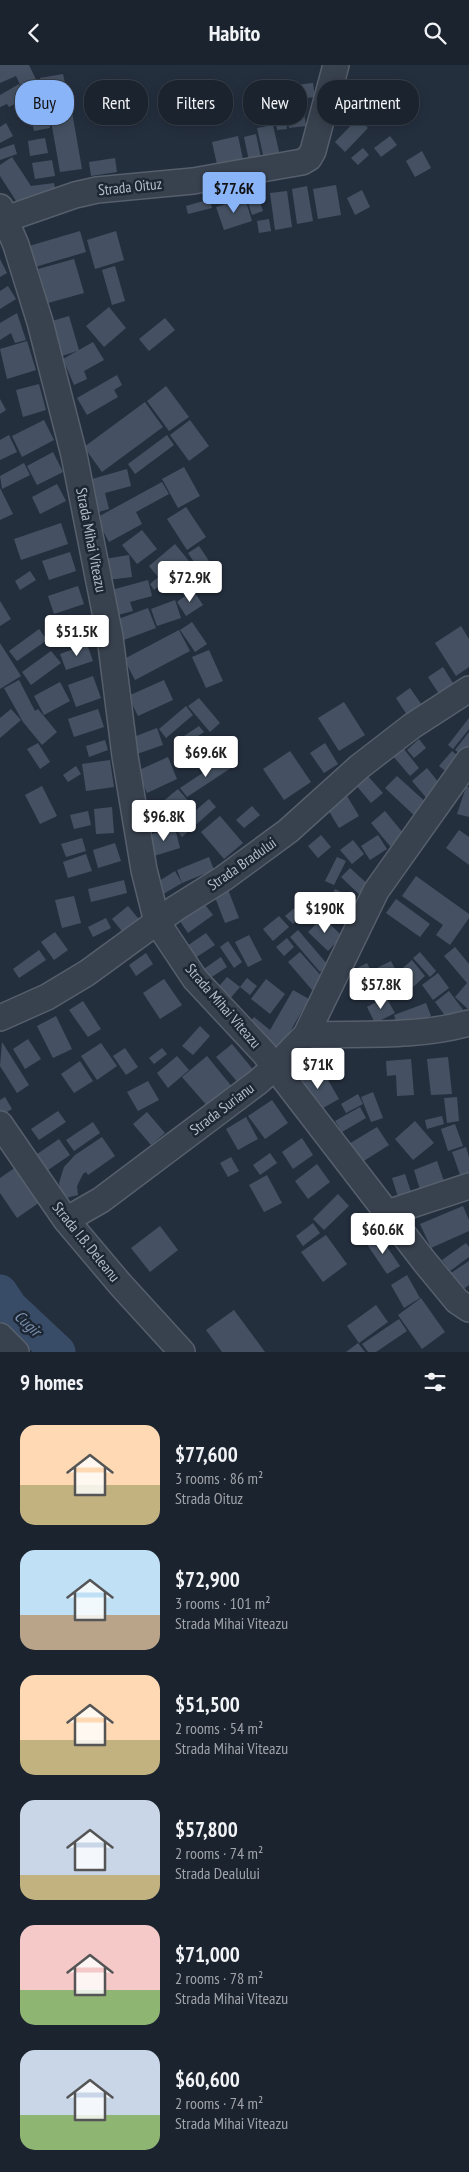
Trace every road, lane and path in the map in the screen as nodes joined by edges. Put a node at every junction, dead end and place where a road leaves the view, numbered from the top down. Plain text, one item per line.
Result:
1 (336, 65) edge
2 (3, 213) edge
3 (469, 689) edge
4 (469, 760) edge
5 (157, 922) junction
6 (0, 1018) edge
7 (469, 1023) edge
8 (306, 1035) junction
9 (275, 1067) junction
10 (0, 1124) edge
11 (469, 1186) edge
12 (388, 1213) junction
13 (66, 1220) junction
14 (469, 1309) edge
15 (0, 1336) edge
16 (16, 1352) edge
17 (182, 1352) edge

1 - 2 street, Strada Oituz
2 - 5 street, Strada Mihai Viteazu
3 - 5 street, Strada Bradului
4 - 8 street, Strada Surianu
5 - 6 street, Strada Bradului
5 - 9 street, Strada Mihai Viteazu
7 - 8 street
8 - 9 street, Strada Surianu
9 - 12 street, Strada Mihai Viteazu
9 - 13 street, Strada Surianu
10 - 13 street, Strada I.B. Deleanu
11 - 12 street
12 - 14 street, Strada Mihai Viteazu
13 - 17 street, Strada I.B. Deleanu
15 - 16 street

